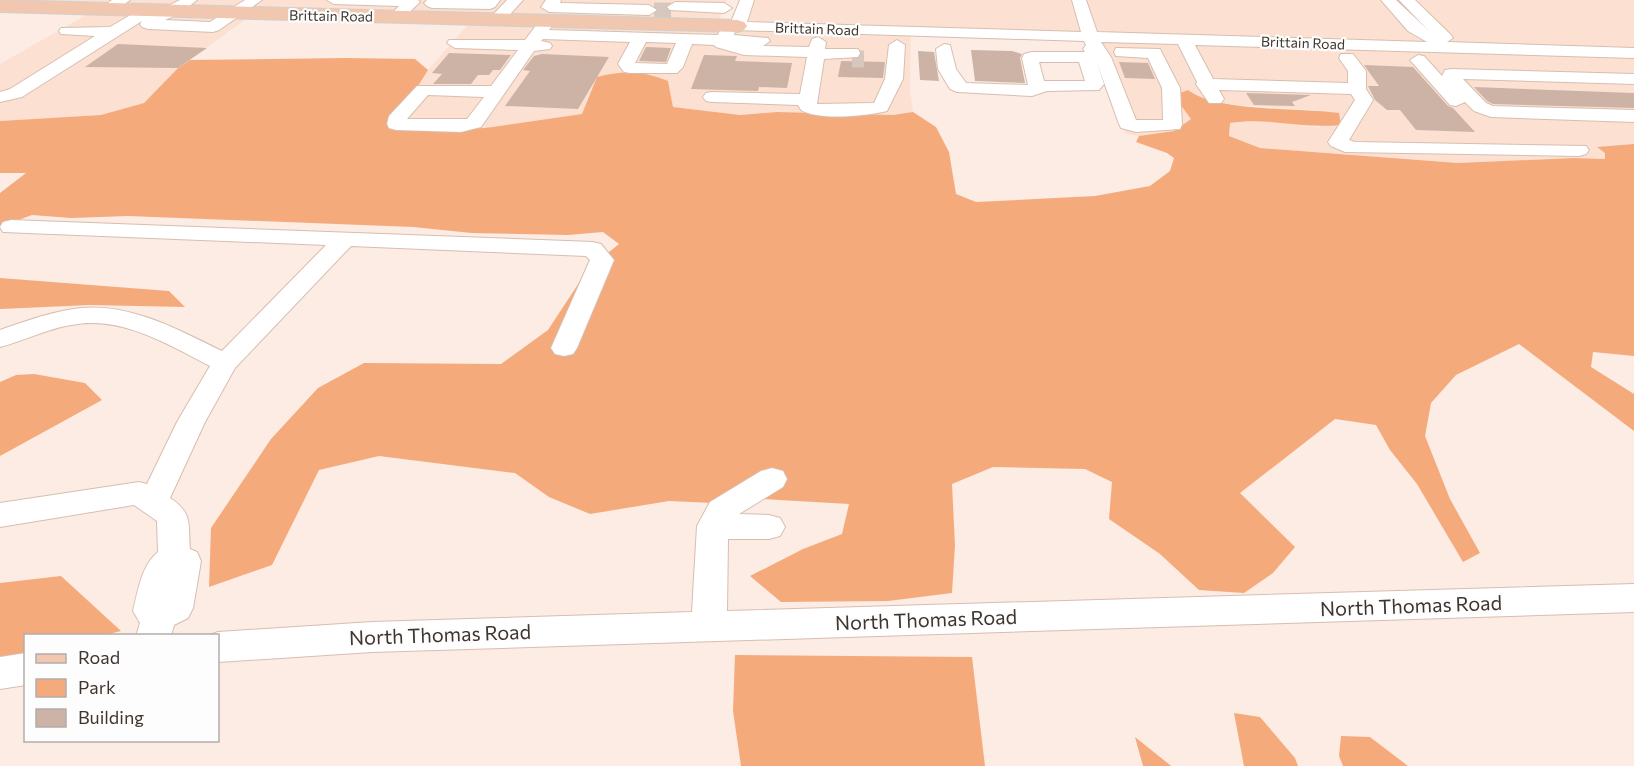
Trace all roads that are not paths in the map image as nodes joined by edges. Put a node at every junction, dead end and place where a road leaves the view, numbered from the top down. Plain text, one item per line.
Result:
1 (190, 0) edge
2 (255, 0) edge
3 (323, 0) edge
4 (334, 0) edge
5 (493, 0) edge
6 (516, 0) edge
7 (531, 0) edge
8 (554, 0) edge
9 (747, 0) edge
10 (1079, 0) edge
11 (1388, 0) edge
12 (1406, 0) edge
13 (412, 1) edge
14 (433, 1) edge
15 (116, 5) edge
16 (0, 6) edge
17 (232, 9) edge
18 (171, 11) junction
19 (685, 11) edge
20 (650, 14) junction
21 (305, 15) junction
22 (150, 16) junction
23 (396, 17) junction
24 (506, 21) junction
25 (726, 21) edge
26 (67, 31) dead end
27 (114, 32) junction
28 (538, 34) junction
29 (459, 38) dead end
30 (1441, 44) junction
31 (1187, 47) junction
32 (610, 48) dead end
33 (816, 49) junction
34 (944, 49) dead end
35 (1092, 49) junction
36 (896, 50) junction
37 (1155, 53) junction
38 (1632, 57) edge
39 (1347, 58) junction
40 (1418, 60) junction
41 (1465, 68) junction
42 (1634, 79) edge
43 (1044, 86) junction
44 (1357, 88) junction
45 (497, 92) junction
46 (0, 97) edge
47 (712, 97) dead end
48 (807, 100) junction
49 (1469, 115) dead end
50 (1634, 116) edge
51 (1579, 150) dead end
52 (11, 227) dead end
53 (345, 239) junction
54 (0, 339) edge
55 (564, 348) dead end
56 (225, 363) junction
57 (772, 479) dead end
58 (153, 502) junction
59 (0, 515) edge
60 (713, 526) junction
61 (769, 526) dead end
62 (1634, 598) edge
63 (157, 626) edge
64 (709, 626) junction
65 (219, 647) edge
66 (24, 669) edge
67 (0, 673) edge

1 - 18 street
2 - 17 street
3 - 21 street
4 - 13 street
5 - 14 street
6 - 24 street
7 - 24 street
8 - 20 street
9 - 25 street
10 - 35 street
11 - 30 street
12 - 30 street
13 - 14 street
13 - 23 street
15 - 16 main road, Brittain Road
15 - 22 main road, Brittain Road
17 - 18 main road, Brittain Road
17 - 21 main road, Brittain Road
17 - 22 street
18 - 22 main road, Brittain Road
19 - 20 main road, Brittain Road
19 - 20 street
19 - 25 main road, Brittain Road
20 - 28 main road, Brittain Road
21 - 23 main road, Brittain Road
22 - 27 street
23 - 24 main road, Brittain Road
24 - 28 main road, Brittain Road
25 - 33 street
25 - 35 street, Brittain Road
26 - 27 street
27 - 46 street
28 - 29 street
28 - 32 street
28 - 45 street
30 - 31 street, Brittain Road
30 - 38 street, Brittain Road
30 - 41 street
31 - 35 street, Brittain Road
31 - 37 street
31 - 39 street
31 - 44 street
33 - 36 street
33 - 36 street
33 - 48 street
34 - 43 street
35 - 36 street
35 - 37 street
35 - 37 street
35 - 43 street
35 - 43 street
36 - 48 street
38 - 41 street
39 - 40 street
39 - 44 street
40 - 41 street
40 - 49 street
41 - 42 street
41 - 50 street
44 - 51 street
45 - 45 street
47 - 48 street
52 - 53 street
53 - 55 street
53 - 56 street
54 - 56 street
56 - 58 street
57 - 60 street
58 - 59 street
58 - 63 street
60 - 61 street
60 - 64 street
62 - 64 street, North Thomas Road
64 - 65 street, North Thomas Road
66 - 67 street

